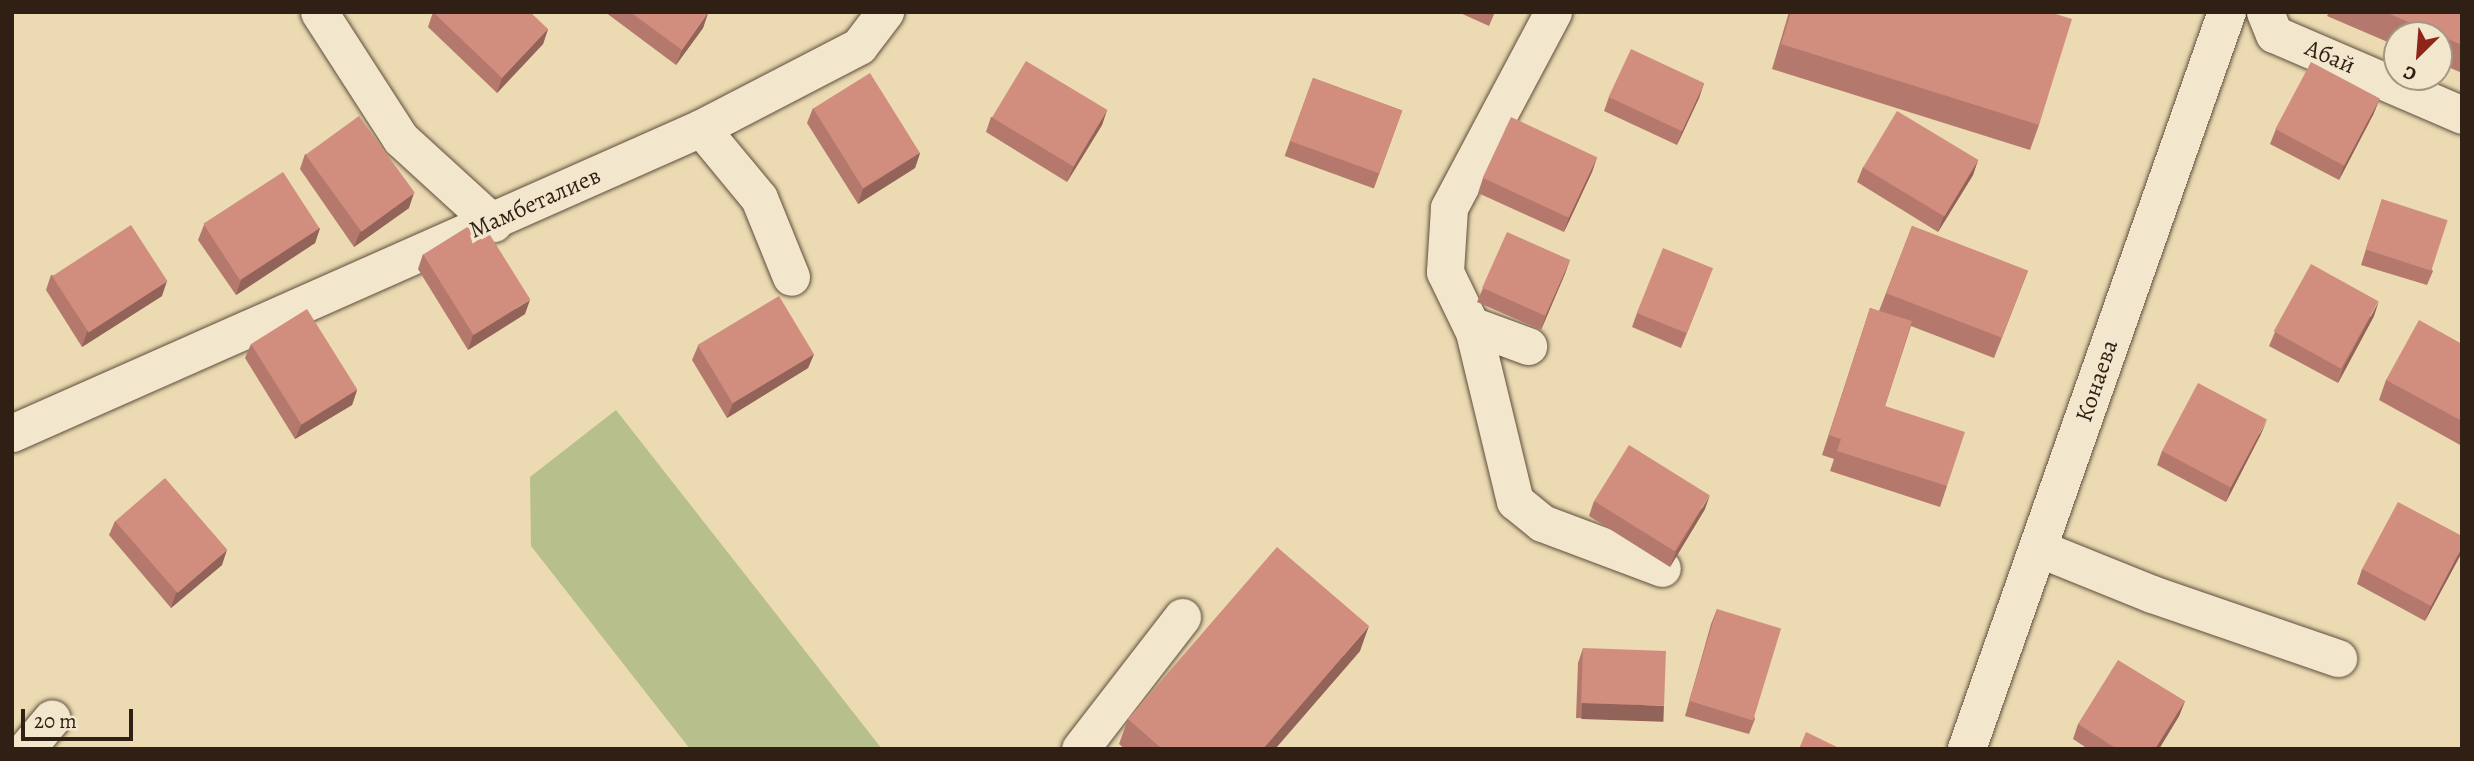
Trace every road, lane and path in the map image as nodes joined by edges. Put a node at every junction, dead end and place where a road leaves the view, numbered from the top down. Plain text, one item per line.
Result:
1 (319, 12) edge
2 (885, 12) edge
3 (1553, 12) edge
4 (2227, 12) edge
5 (2270, 23) edge
6 (2462, 115) edge
7 (701, 128) junction
8 (493, 223) junction
9 (791, 277) dead end
10 (1471, 324) junction
11 (1528, 346) dead end
12 (12, 433) edge
13 (2038, 548) junction
14 (1662, 568) dead end
15 (1181, 617) dead end
16 (2338, 658) dead end
17 (52, 718) dead end
18 (26, 749) edge
19 (1080, 749) edge
20 (1967, 749) edge

1 - 8 street
2 - 7 street, Мамбеталиев
3 - 10 street
4 - 13 main road, Конаева
5 - 6 street, Абай
7 - 8 street, Мамбеталиев
7 - 9 street
8 - 12 street, Мамбеталиев
10 - 11 street
10 - 14 street
13 - 16 street
13 - 20 main road, Конаева
15 - 19 street
17 - 18 street

